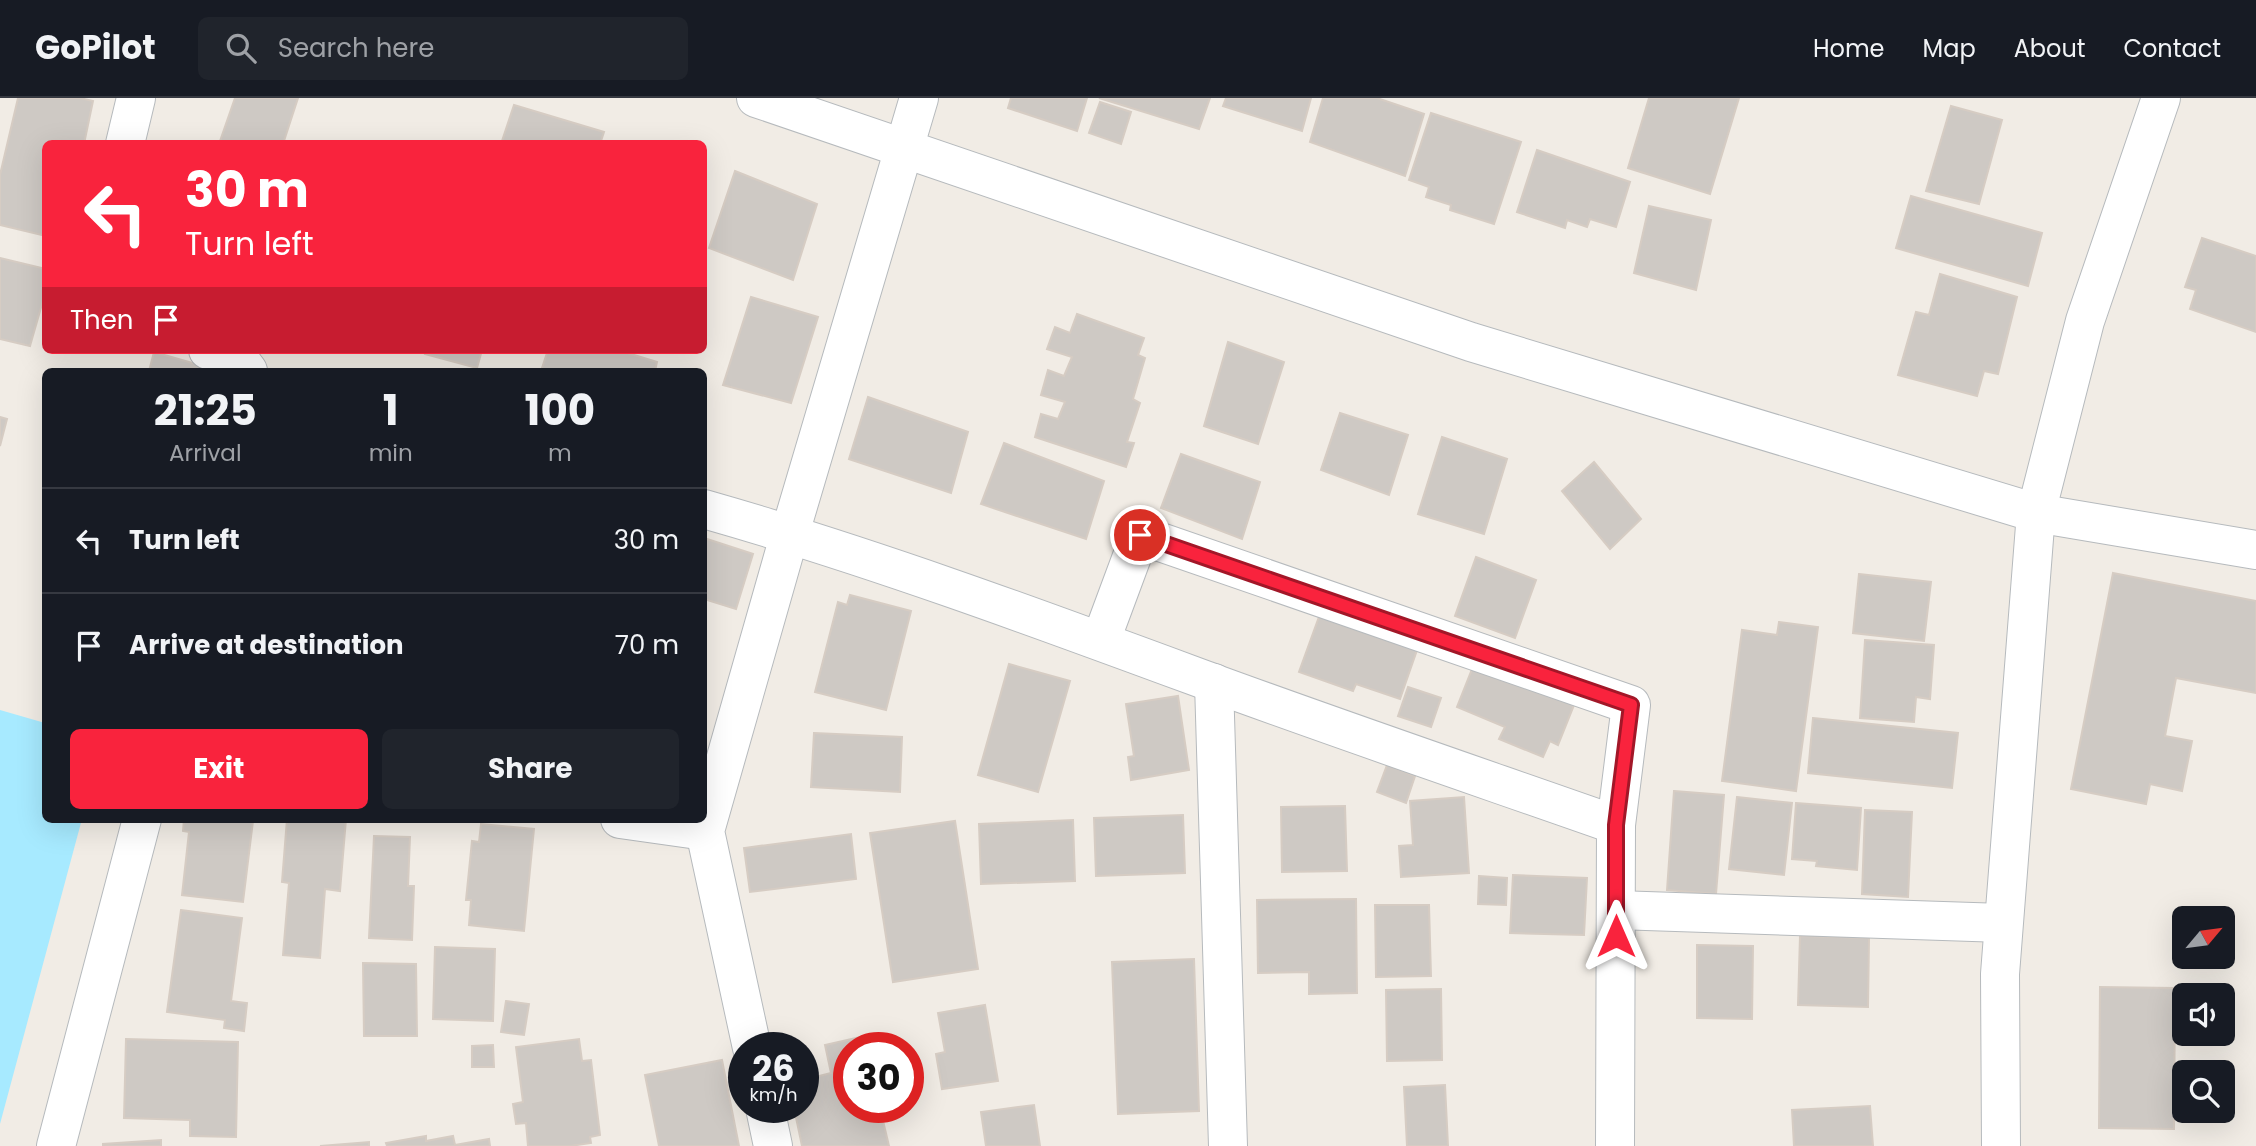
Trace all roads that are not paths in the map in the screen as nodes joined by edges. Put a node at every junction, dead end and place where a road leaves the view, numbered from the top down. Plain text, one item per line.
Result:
1 (136, 98) edge
2 (756, 98) edge
3 (919, 98) edge
4 (2161, 98) edge
5 (126, 140) edge
6 (906, 148) junction
7 (222, 354) edge
8 (246, 368) edge
9 (707, 510) edge
10 (2036, 513) junction
11 (790, 533) junction
12 (2256, 550) edge
13 (1101, 640) junction
14 (1214, 683) junction
15 (141, 823) edge
16 (648, 823) edge
17 (1616, 825) junction
18 (705, 831) junction
19 (1616, 910) junction
20 (2003, 923) junction
21 (749, 1032) edge
22 (768, 1123) edge
23 (56, 1146) edge
24 (773, 1146) edge
25 (1228, 1146) edge
26 (1615, 1146) edge
27 (2001, 1146) edge

1 - 5 street
2 - 6 street
3 - 6 street
4 - 10 street
6 - 10 street
6 - 11 street
7 - 8 street
9 - 11 street
10 - 12 street
10 - 20 street
11 - 13 street
11 - 18 street
13 - 14 street
13 - 17 street
14 - 17 street
14 - 25 street
15 - 23 street
16 - 18 street
17 - 19 street
18 - 21 street
19 - 20 street
19 - 26 street
20 - 27 street
22 - 24 street

